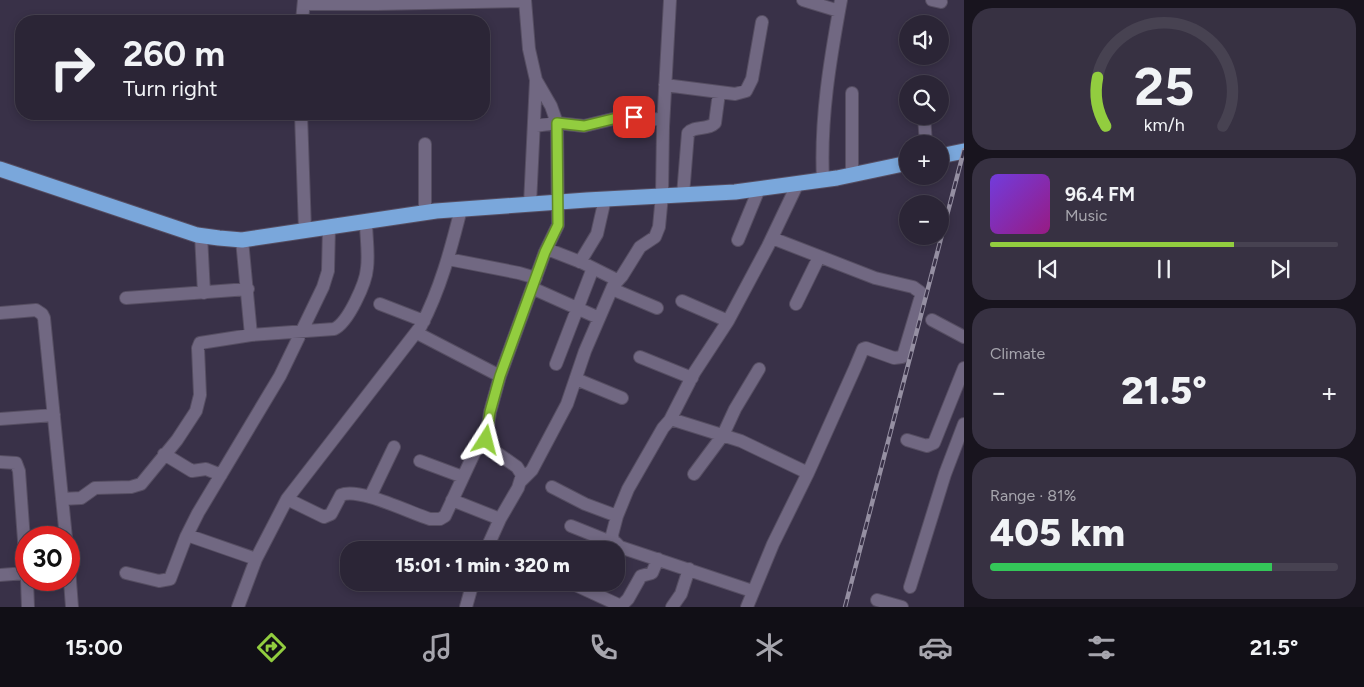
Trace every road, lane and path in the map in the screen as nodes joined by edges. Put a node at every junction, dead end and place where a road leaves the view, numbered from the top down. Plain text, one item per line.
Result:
1 (525, 0) edge
2 (670, 0) edge
3 (803, 0) edge
4 (304, 2) edge
5 (840, 6) edge
6 (303, 15) edge
7 (762, 22) dead end
8 (536, 80) junction
9 (665, 85) junction
10 (719, 93) junction
11 (852, 94) dead end
12 (301, 120) edge
13 (663, 120) junction
14 (557, 123) junction
15 (534, 126) junction
16 (425, 144) dead end
17 (964, 152) edge
18 (949, 154) edge
19 (899, 165) edge
20 (0, 169) edge
21 (852, 174) junction
22 (823, 180) junction
23 (798, 183) junction
24 (759, 189) junction
25 (662, 195) junction
26 (683, 195) junction
27 (605, 199) junction
28 (558, 202) junction
29 (530, 204) junction
30 (461, 209) junction
31 (425, 212) junction
32 (366, 221) junction
33 (329, 227) junction
34 (306, 230) junction
35 (201, 235) junction
36 (772, 238) junction
37 (242, 240) junction
38 (738, 240) dead end
39 (547, 249) junction
40 (819, 257) junction
41 (448, 259) junction
42 (580, 262) junction
43 (593, 268) junction
44 (534, 283) junction
45 (615, 285) junction
46 (248, 289) junction
47 (204, 293) junction
48 (126, 298) dead end
49 (682, 301) dead end
50 (380, 304) dead end
51 (796, 304) dead end
52 (577, 308) junction
53 (657, 308) dead end
54 (0, 313) edge
55 (599, 318) junction
56 (932, 320) dead end
57 (424, 321) junction
58 (728, 321) junction
59 (301, 332) junction
60 (417, 333) junction
61 (251, 335) junction
62 (964, 337) edge
63 (640, 357) dead end
64 (556, 364) dead end
65 (964, 368) edge
66 (759, 369) dead end
67 (500, 376) junction
68 (692, 378) junction
69 (576, 379) junction
70 (622, 398) dead end
71 (54, 414) junction
72 (0, 419) edge
73 (670, 420) junction
74 (964, 424) edge
75 (723, 435) junction
76 (486, 440) junction
77 (906, 440) dead end
78 (394, 447) dead end
79 (959, 452) edge
80 (164, 454) junction
81 (420, 461) dead end
82 (0, 462) edge
83 (808, 473) junction
84 (694, 474) dead end
85 (221, 475) junction
86 (463, 477) junction
87 (521, 481) junction
88 (552, 487) dead end
89 (370, 497) junction
90 (62, 499) junction
91 (287, 499) junction
92 (452, 500) junction
93 (617, 516) junction
94 (500, 519) junction
95 (23, 526) edge
96 (65, 526) edge
97 (571, 526) dead end
98 (187, 535) junction
99 (490, 541) edge
100 (608, 541) edge
101 (615, 541) edge
102 (625, 549) edge
103 (256, 559) junction
104 (658, 559) junction
105 (689, 569) junction
106 (126, 573) dead end
107 (15, 574) edge
108 (0, 575) edge
109 (910, 587) dead end
110 (27, 591) edge
111 (71, 591) edge
112 (470, 591) edge
113 (589, 591) edge
114 (752, 591) junction
115 (876, 600) dead end
116 (28, 607) edge
117 (72, 607) edge
118 (238, 607) edge
119 (466, 607) edge
120 (672, 607) edge
121 (747, 607) edge
122 (902, 607) edge

1 - 4 street
1 - 8 street
2 - 9 street
3 - 5 street
4 - 6 street
5 - 22 street
7 - 10 street
8 - 14 street
8 - 15 street
9 - 10 street
9 - 13 street
10 - 26 street
11 - 21 street
12 - 34 street
13 - 14 street
13 - 25 street
14 - 15 street
14 - 28 street
15 - 29 street
16 - 31 street
17 - 18 highway
19 - 21 highway
20 - 35 highway
21 - 22 highway
22 - 23 highway
23 - 24 highway
23 - 36 street
24 - 26 highway
24 - 38 street
25 - 26 highway
25 - 27 highway
25 - 45 street
27 - 28 highway
27 - 42 street
28 - 29 highway
28 - 39 street
29 - 30 highway
30 - 31 highway
30 - 41 street
31 - 32 highway
32 - 33 highway
32 - 59 street
33 - 34 highway
33 - 59 street
34 - 37 highway
35 - 37 highway
35 - 47 street
36 - 40 street
36 - 58 street
37 - 46 street
39 - 42 street
39 - 44 street
40 - 51 street
40 - 83 street
41 - 44 street
41 - 57 street
42 - 43 street
43 - 45 street
43 - 52 street
44 - 52 street
44 - 67 street
45 - 53 street
45 - 55 street
46 - 47 street
46 - 61 street
47 - 48 street
49 - 58 street
50 - 57 street
52 - 55 street
52 - 64 street
54 - 71 street
55 - 69 street
56 - 62 street
57 - 60 street
58 - 68 street
59 - 61 street
59 - 85 street
60 - 67 street
60 - 91 street
61 - 80 street
63 - 68 street
65 - 77 street
66 - 75 street
67 - 76 street
68 - 73 street
69 - 70 street
69 - 87 street
71 - 72 street
71 - 90 street
73 - 75 street
73 - 93 street
74 - 79 street
75 - 83 street
75 - 84 street
76 - 86 street
76 - 87 street
78 - 89 street
79 - 109 street
80 - 85 street
80 - 90 street
81 - 86 street
82 - 95 street
83 - 114 street
85 - 98 street
86 - 92 street
87 - 94 street
88 - 93 street
89 - 91 street
89 - 92 street
90 - 96 street
91 - 103 street
92 - 94 street
93 - 101 street
94 - 99 street
97 - 100 street
98 - 103 street
98 - 106 street
102 - 104 street
103 - 118 street
104 - 105 street
104 - 113 street
105 - 114 street
105 - 120 street
107 - 108 street
110 - 116 street
111 - 117 street
112 - 119 street
114 - 121 street
115 - 122 street

